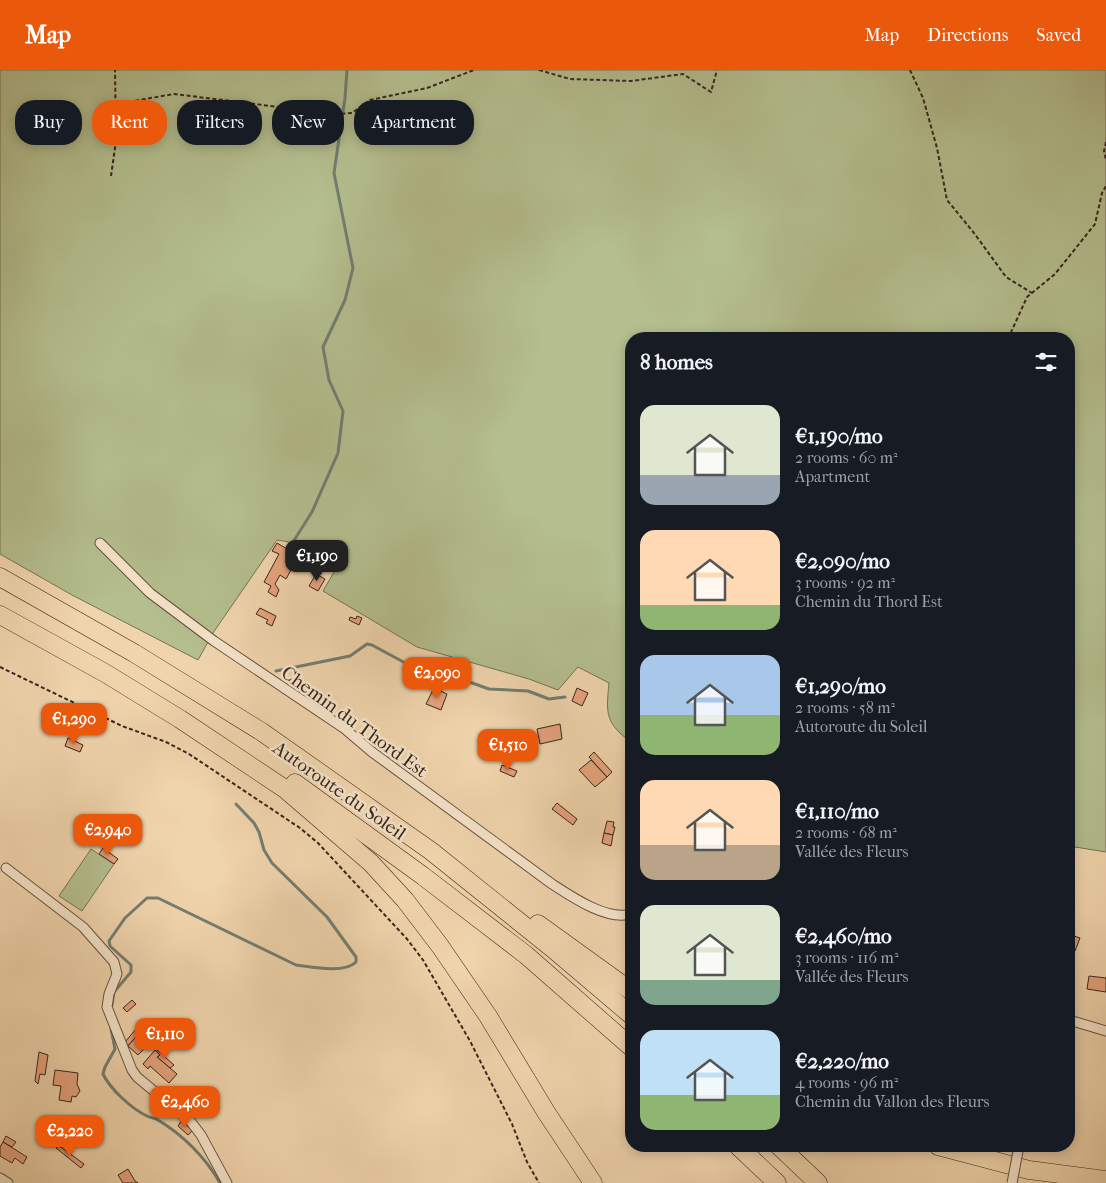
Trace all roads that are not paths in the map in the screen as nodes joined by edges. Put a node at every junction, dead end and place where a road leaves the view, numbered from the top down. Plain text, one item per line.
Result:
1 (100, 543) dead end
2 (0, 577) edge
3 (0, 604) edge
4 (0, 615) edge
5 (431, 851) junction
6 (6, 868) dead end
7 (625, 915) edge
8 (625, 987) edge
9 (625, 1010) edge
10 (1075, 1022) edge
11 (1106, 1030) edge
12 (625, 1042) edge
13 (744, 1152) edge
14 (785, 1152) edge
15 (961, 1152) edge
16 (1018, 1152) edge
17 (0, 1178) edge
18 (1106, 1180) edge
19 (8, 1183) edge
20 (228, 1183) edge
21 (593, 1183) edge
22 (777, 1183) edge
23 (818, 1183) edge
24 (1012, 1183) edge

1 - 7 street, Chemin du Thord Est
2 - 5 highway, Autoroute du Soleil
3 - 12 highway, Autoroute du Soleil
4 - 21 highway
5 - 8 highway
5 - 9 highway, Autoroute du Soleil
6 - 20 street
10 - 11 street
13 - 22 highway
14 - 23 highway
15 - 18 highway
16 - 24 street, bridge
17 - 19 street

